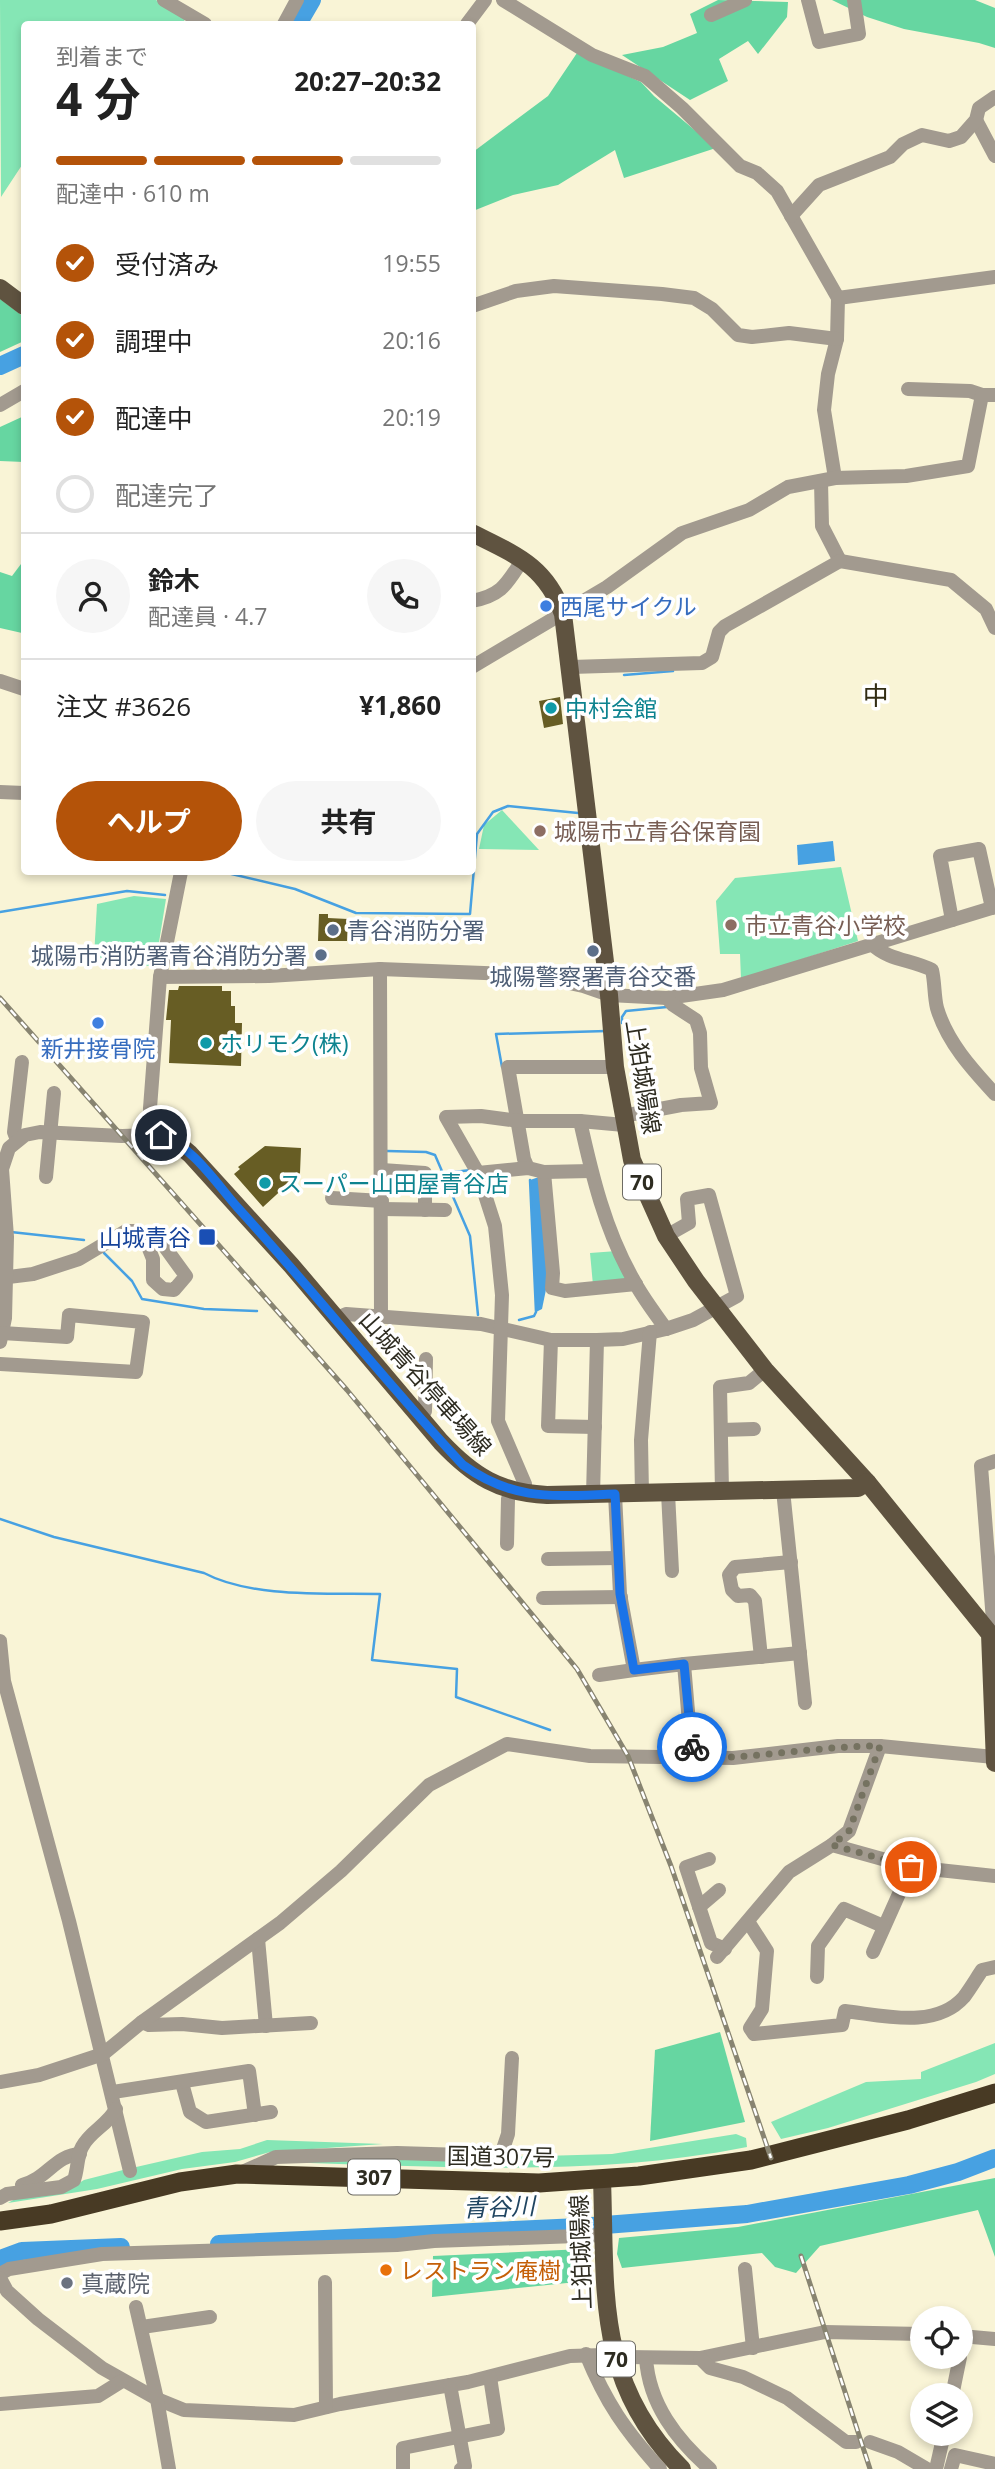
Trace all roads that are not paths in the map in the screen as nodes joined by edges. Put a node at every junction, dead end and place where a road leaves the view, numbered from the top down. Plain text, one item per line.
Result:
1 (164, 0) edge
2 (298, 0) edge
3 (485, 0) edge
4 (503, 0) edge
5 (745, 0) edge
6 (808, 0) edge
7 (854, 0) edge
8 (711, 15) dead end
9 (200, 21) edge
10 (286, 21) edge
11 (469, 21) edge
12 (995, 97) edge
13 (976, 120) junction
14 (995, 156) edge
15 (791, 216) junction
16 (995, 277) edge
17 (0, 288) edge
18 (838, 298) junction
19 (21, 304) edge
20 (476, 305) edge
21 (837, 339) junction
22 (908, 389) dead end
23 (21, 393) edge
24 (988, 395) edge
25 (0, 405) edge
26 (828, 479) junction
27 (476, 535) edge
28 (523, 559) junction
29 (840, 561) junction
30 (476, 600) edge
31 (563, 614) junction
32 (995, 628) edge
33 (476, 665) edge
34 (571, 667) junction
35 (0, 681) edge
36 (21, 687) edge
37 (0, 792) edge
38 (21, 793) edge
39 (180, 875) edge
40 (994, 908) edge
41 (952, 920) junction
42 (873, 945) junction
43 (605, 967) junction
44 (380, 969) junction
45 (160, 977) junction
46 (551, 977) junction
47 (609, 995) junction
48 (667, 998) junction
49 (22, 1062) dead end
50 (615, 1067) junction
51 (54, 1093) dead end
52 (995, 1094) edge
53 (624, 1120) junction
54 (519, 1121) junction
55 (580, 1121) junction
56 (50, 1132) junction
57 (152, 1135) junction
58 (17, 1139) junction
59 (2, 1156) edge
60 (528, 1168) junction
61 (382, 1170) junction
62 (591, 1171) junction
63 (544, 1172) junction
64 (478, 1173) junction
65 (46, 1177) dead end
66 (332, 1198) dead end
67 (382, 1205) junction
68 (425, 1210) junction
69 (445, 1210) dead end
70 (666, 1236) junction
71 (145, 1239) dead end
72 (3, 1278) edge
73 (636, 1284) junction
74 (717, 1307) junction
75 (381, 1317) junction
76 (335, 1319) junction
77 (502, 1329) junction
78 (666, 1329) junction
79 (650, 1332) junction
80 (1, 1338) edge
81 (551, 1340) junction
82 (597, 1340) junction
83 (426, 1359) dead end
84 (0, 1364) edge
85 (765, 1370) junction
86 (421, 1418) junction
87 (595, 1427) junction
88 (754, 1429) dead end
89 (721, 1430) junction
90 (995, 1461) edge
91 (867, 1482) junction
92 (783, 1490) junction
93 (722, 1492) junction
94 (518, 1493) junction
95 (668, 1493) junction
96 (615, 1494) junction
97 (642, 1494) junction
98 (593, 1495) junction
99 (507, 1544) dead end
100 (618, 1558) junction
101 (548, 1559) dead end
102 (791, 1562) junction
103 (672, 1572) dead end
104 (621, 1597) junction
105 (543, 1598) dead end
106 (993, 1635) edge
107 (0, 1642) edge
108 (800, 1653) junction
109 (761, 1657) junction
110 (684, 1664) junction
111 (634, 1670) junction
112 (599, 1675) dead end
113 (805, 1703) dead end
114 (5, 1704) edge
115 (880, 1746) junction
116 (692, 1758) junction
117 (994, 1760) edge
118 (832, 1845) junction
119 (709, 1859) dead end
120 (911, 1867) junction
121 (995, 1876) edge
122 (719, 1889) dead end
123 (699, 1907) junction
124 (749, 1923) junction
125 (883, 1926) junction
126 (258, 1939) junction
127 (873, 1952) dead end
128 (995, 1967) edge
129 (817, 1977) dead end
130 (142, 2022) junction
131 (311, 2023) dead end
132 (266, 2026) junction
133 (103, 2054) junction
134 (512, 2058) dead end
135 (0, 2082) edge
136 (182, 2082) junction
137 (113, 2092) junction
138 (995, 2093) edge
139 (116, 2109) junction
140 (271, 2112) dead end
141 (255, 2115) junction
142 (80, 2154) junction
143 (130, 2171) dead end
144 (237, 2174) junction
145 (602, 2179) junction
146 (0, 2188) edge
147 (0, 2198) edge
148 (0, 2221) edge
149 (604, 2233) junction
150 (745, 2269) dead end
151 (0, 2276) edge
152 (326, 2282) dead end
153 (136, 2308) dead end
154 (210, 2317) dead end
155 (142, 2327) junction
156 (910, 2334) edge
157 (973, 2337) edge
158 (995, 2339) edge
159 (753, 2348) junction
160 (586, 2354) junction
161 (603, 2355) dead end
162 (626, 2357) dead end
163 (700, 2357) junction
164 (646, 2358) junction
165 (490, 2377) junction
166 (122, 2381) junction
167 (450, 2385) junction
168 (157, 2399) junction
169 (0, 2404) edge
170 (326, 2407) junction
171 (460, 2438) junction
172 (941, 2446) edge
173 (995, 2464) edge
174 (169, 2469) edge
175 (403, 2469) edge
176 (461, 2469) edge
177 (660, 2469) edge
178 (682, 2469) edge
179 (710, 2469) edge
180 (927, 2469) edge
181 (936, 2469) edge
182 (951, 2469) edge

1 - 9 street
2 - 10 street
3 - 11 street
4 - 15 street
5 - 8 street
6 - 7 street
12 - 13 street
13 - 14 street
13 - 15 street
15 - 18 street
16 - 18 street
17 - 19 main road
18 - 21 street
20 - 21 street
21 - 26 street
22 - 24 street
23 - 25 street
24 - 26 street
26 - 29 street
26 - 31 street
27 - 28 main road, 上狛城陽線 / 70
28 - 30 street
28 - 31 main road, 上狛城陽線 / 70
29 - 32 street
29 - 34 street
31 - 33 street
31 - 34 main road, 上狛城陽線 / 70
34 - 43 main road, 上狛城陽線 / 70
35 - 36 street
37 - 38 street
39 - 45 street
40 - 41 street
40 - 41 street
41 - 42 street
42 - 48 street
42 - 52 street
43 - 46 street
43 - 47 main road, 上狛城陽線 / 70
44 - 45 street
44 - 46 street
44 - 61 street
45 - 57 street
46 - 47 street
47 - 48 street
47 - 50 main road, 上狛城陽線 / 70
48 - 53 street
49 - 58 street
50 - 53 main road, 上狛城陽線 / 70
50 - 54 street
51 - 56 street
53 - 55 street
53 - 70 main road, 上狛城陽線 / 70
54 - 55 street
54 - 60 street
54 - 64 street
55 - 62 street
56 - 57 street
56 - 58 street
56 - 65 street
57 - 76 main road, 山城青谷停車場線
58 - 59 street
59 - 72 street
60 - 63 street
60 - 64 street
61 - 67 street
61 - 68 street
62 - 63 street
62 - 73 street
63 - 73 street
64 - 77 street
66 - 67 street
67 - 68 street
67 - 75 street
68 - 69 street
70 - 74 main road, 上狛城陽線 / 70
70 - 74 street
71 - 72 street
72 - 80 street
73 - 78 street
74 - 78 street
74 - 85 main road, 上狛城陽線 / 70
75 - 76 street
75 - 77 street
76 - 86 main road, 山城青谷停車場線
77 - 81 street
77 - 94 street
78 - 79 street
79 - 82 street
79 - 97 street
80 - 84 street
81 - 82 street
81 - 87 street
82 - 87 street
83 - 86 street
85 - 89 street
85 - 91 main road, 上狛城陽線 / 70
86 - 94 main road, 山城青谷停車場線
87 - 98 street
88 - 89 street
89 - 93 street
90 - 106 street
91 - 92 main road, 山城青谷停車場線
91 - 106 main road, 上狛城陽線 / 70
92 - 93 main road, 山城青谷停車場線
92 - 102 street
93 - 95 main road, 山城青谷停車場線
94 - 98 main road, 山城青谷停車場線
94 - 99 street
95 - 97 main road, 山城青谷停車場線
95 - 103 street
96 - 97 main road, 山城青谷停車場線
96 - 98 main road, 山城青谷停車場線
96 - 100 street
100 - 101 street
100 - 104 street
102 - 108 street
102 - 109 street
104 - 105 street
104 - 111 street
106 - 117 main road
107 - 114 street
108 - 109 street
108 - 113 street
109 - 110 street
110 - 111 street
110 - 116 street
111 - 112 street
114 - 133 street
115 - 116 street
115 - 117 street
115 - 118 street
116 - 126 street
118 - 120 street
118 - 124 street
119 - 123 street
120 - 121 street
120 - 125 street
122 - 123 street
123 - 124 street
124 - 128 street
125 - 127 street
125 - 129 street
126 - 130 street
126 - 132 street
130 - 132 street
130 - 133 street
131 - 132 street
133 - 135 street
133 - 137 street
134 - 144 street
136 - 137 street
136 - 141 street
136 - 141 street
137 - 139 street
138 - 145 highway, 国道307号 / 307
139 - 142 street
139 - 143 street
140 - 141 street
142 - 146 street
142 - 147 street
144 - 145 highway, 国道307号 / 307
144 - 148 highway, 国道307号 / 307
145 - 149 main road, 上狛城陽線 / 70
149 - 151 street
149 - 178 main road, 上狛城陽線 / 70
150 - 159 street
151 - 166 street
152 - 170 street
153 - 155 street
154 - 155 street
155 - 168 street
156 - 159 street
157 - 158 street
159 - 163 street
160 - 161 street
160 - 165 street
160 - 177 street
162 - 164 street
163 - 164 street
163 - 180 street
164 - 179 street
165 - 167 street
165 - 171 street
166 - 168 street
166 - 169 street
167 - 170 street
167 - 171 street
168 - 170 street
168 - 174 street
171 - 175 street
171 - 176 street
172 - 181 street
173 - 182 street

